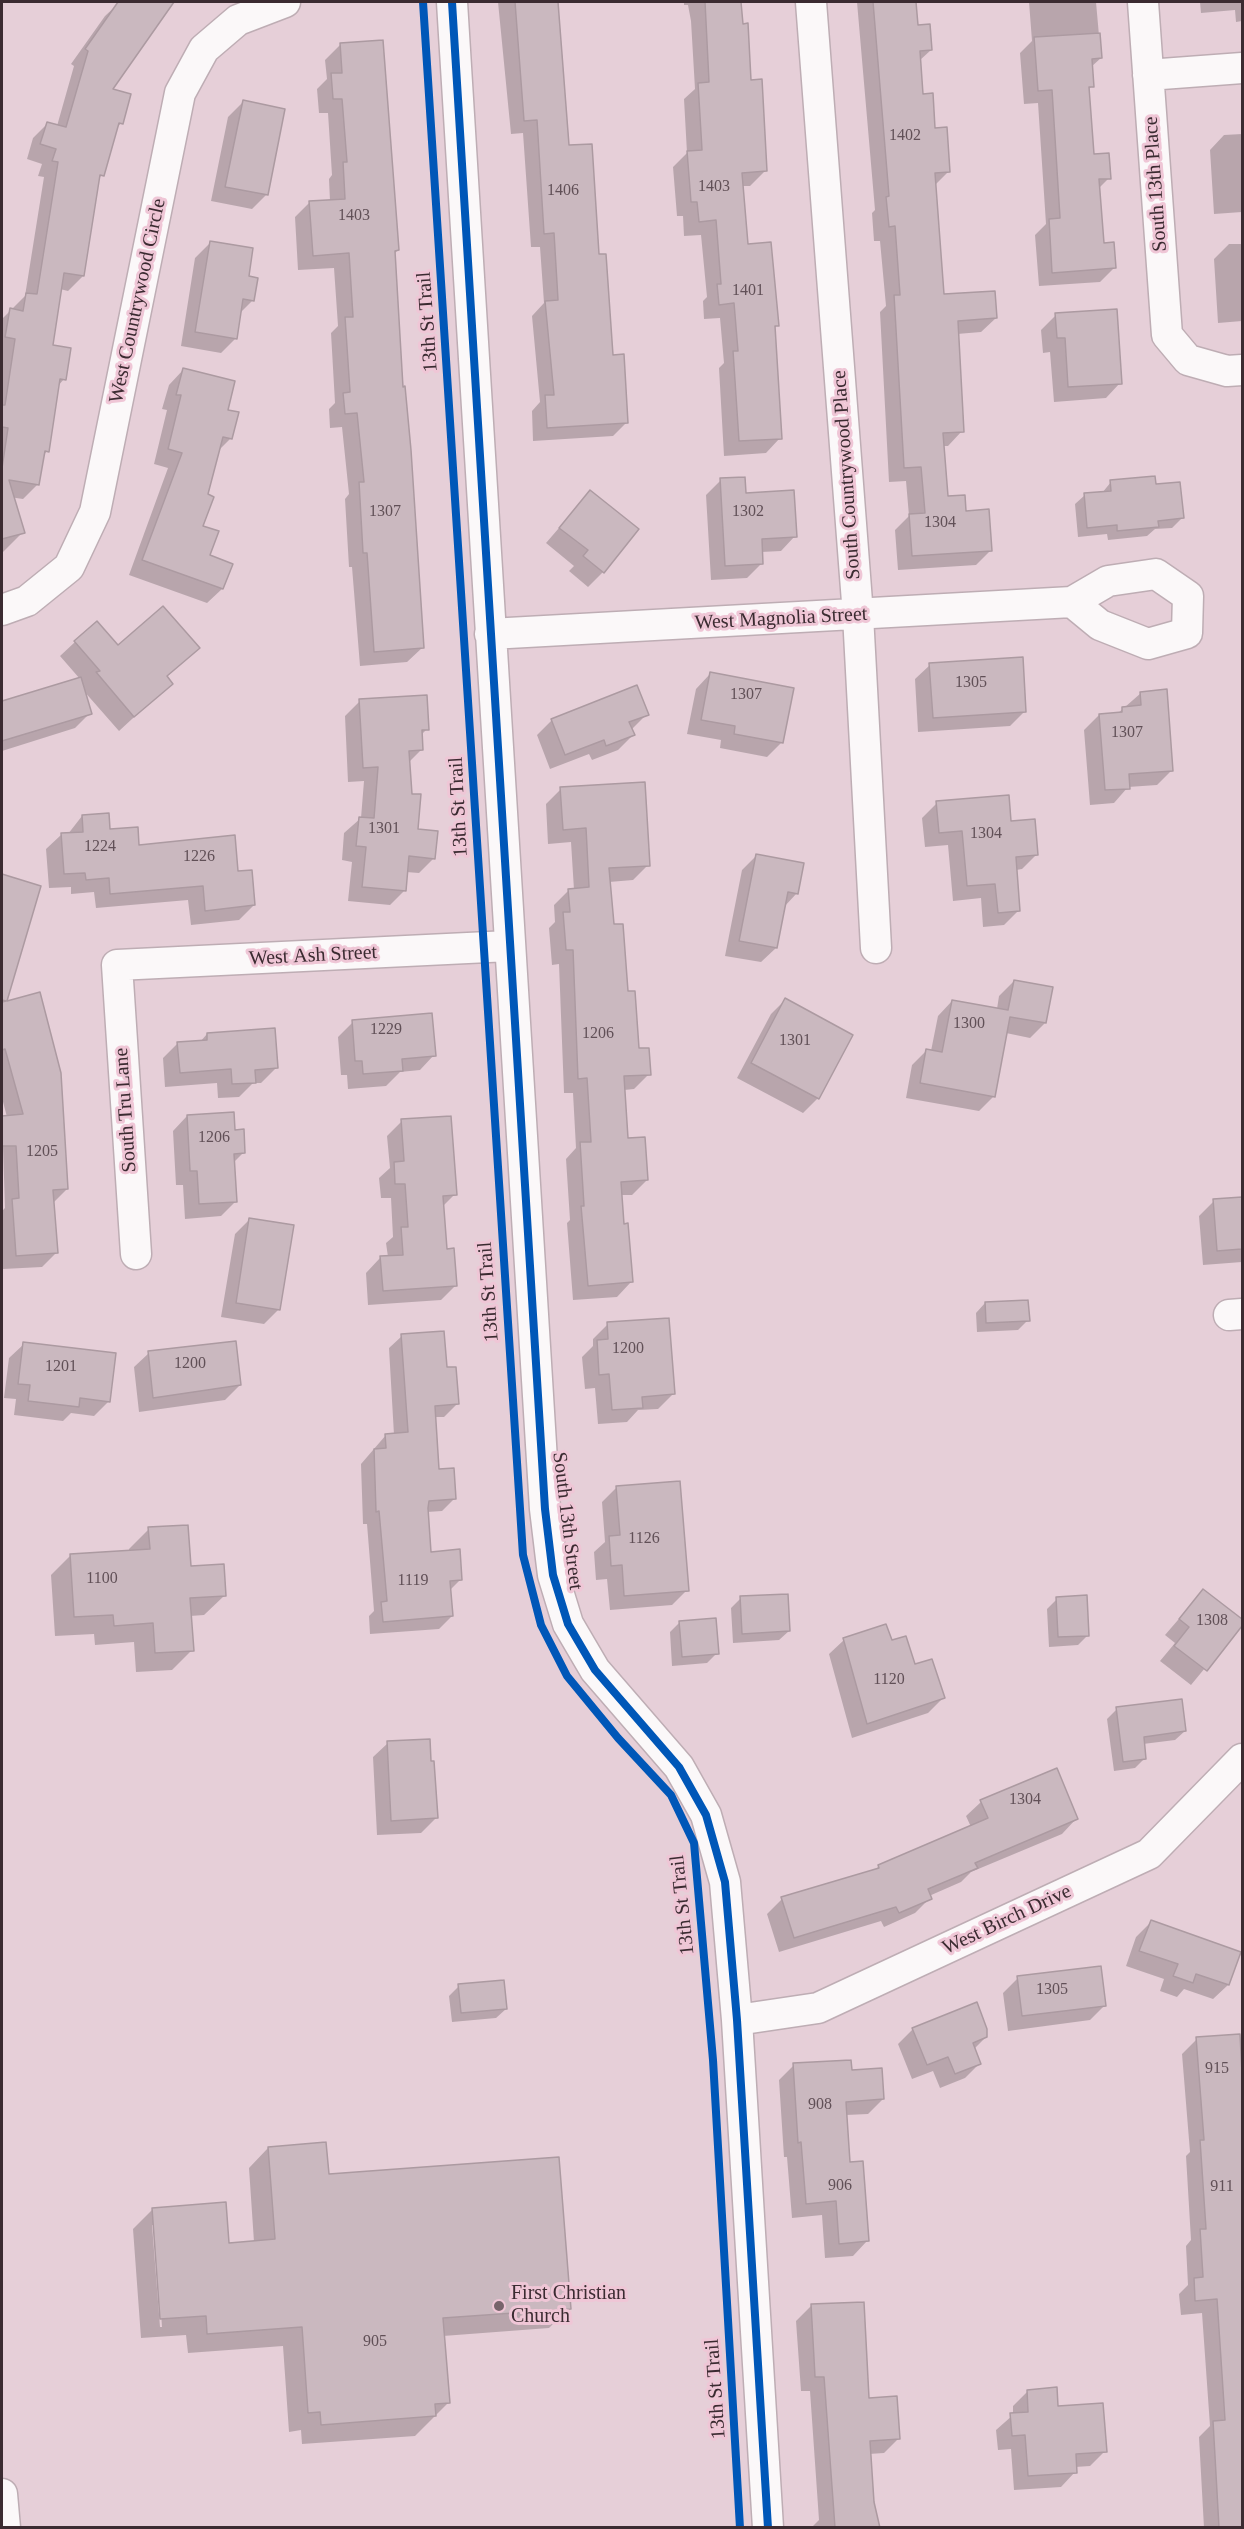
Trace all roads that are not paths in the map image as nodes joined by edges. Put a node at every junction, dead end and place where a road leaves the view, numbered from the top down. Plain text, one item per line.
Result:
1 (285, 2) edge
2 (452, 2) edge
3 (811, 2) edge
4 (1143, 2) edge
5 (1242, 69) edge
6 (1148, 75) junction
7 (1242, 370) edge
8 (1072, 602) dead end
9 (2, 610) edge
10 (858, 615) junction
11 (490, 634) junction
12 (509, 946) junction
13 (876, 948) dead end
14 (117, 965) joint
15 (136, 1254) dead end
16 (1242, 1759) edge
17 (737, 2020) junction
18 (2, 2494) edge
19 (5, 2528) edge
20 (768, 2528) edge

1 - 9 street, West Countrywood Circle
2 - 11 street, South 13th Street
3 - 10 street, South Countrywood Place
4 - 6 street, South 13th Place
5 - 6 street
6 - 7 street, South 13th Place
8 - 10 street, West Magnolia Street
10 - 11 street, West Magnolia Street
10 - 13 street, South Countrywood Place
11 - 12 street, South 13th Street
12 - 14 street, West Ash Street
12 - 17 street, South 13th Street
14 - 15 street, South Tru Lane
16 - 17 street, West Birch Drive
17 - 20 street, South 13th Street
18 - 19 street

